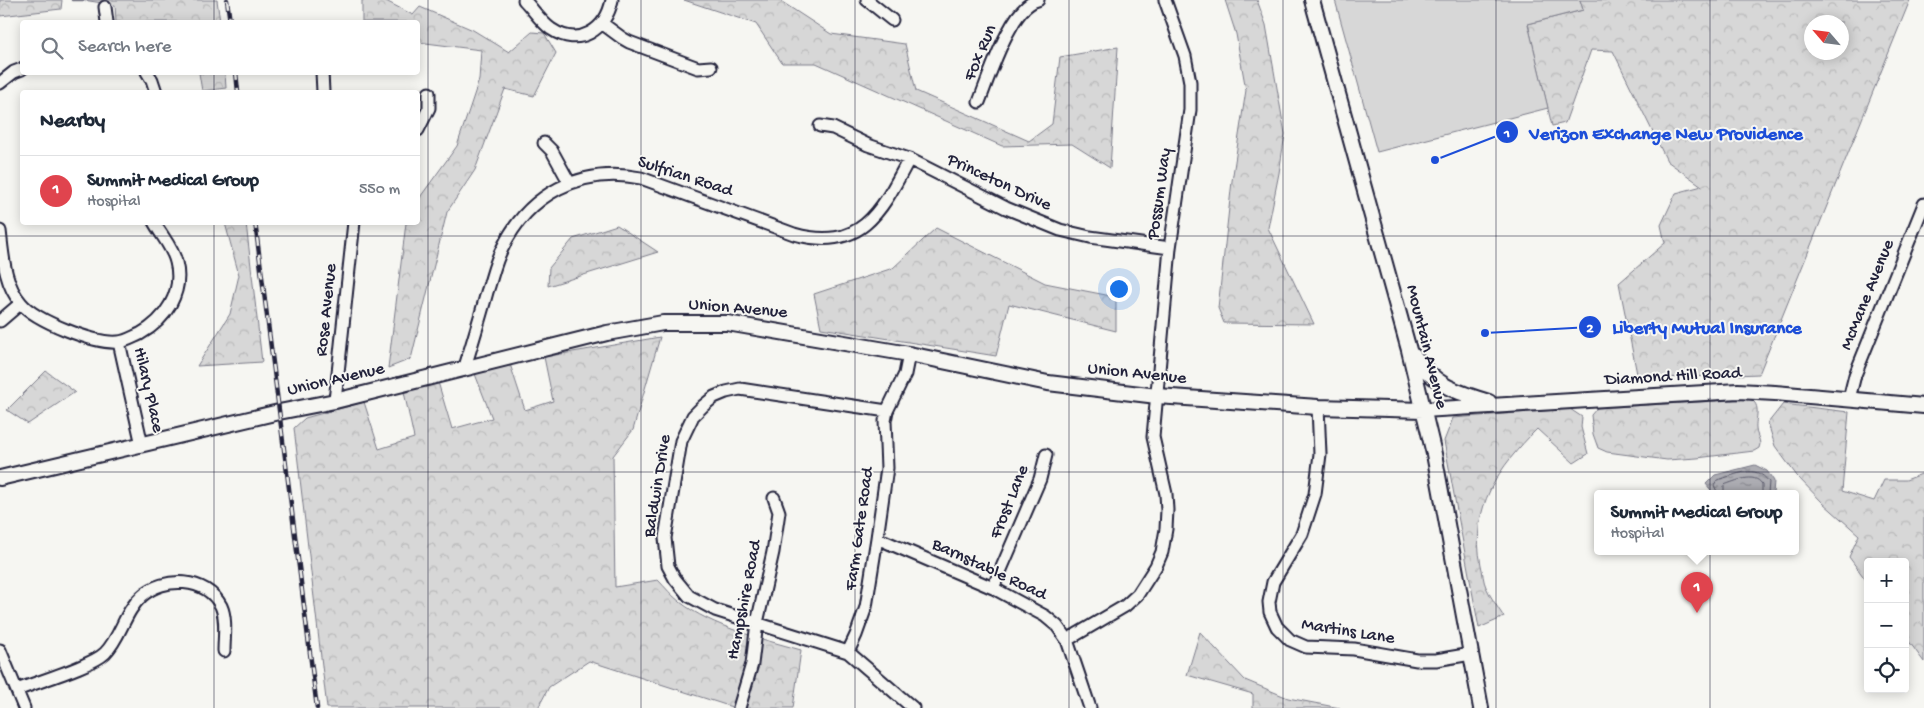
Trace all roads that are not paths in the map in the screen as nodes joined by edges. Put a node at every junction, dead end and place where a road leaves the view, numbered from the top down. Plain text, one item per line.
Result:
1 (524, 0) edge
2 (612, 0) edge
3 (867, 0) edge
4 (1038, 0) edge
5 (1165, 0) edge
6 (1312, 0) edge
7 (105, 7) dead end
8 (107, 20) edge
9 (892, 20) dead end
10 (603, 24) junction
11 (711, 67) dead end
12 (20, 70) edge
13 (150, 75) edge
14 (322, 75) edge
15 (0, 83) edge
16 (155, 90) edge
17 (323, 90) edge
18 (429, 93) dead end
19 (979, 102) dead end
20 (420, 126) edge
21 (820, 126) dead end
22 (544, 143) dead end
23 (909, 159) junction
24 (569, 182) junction
25 (1924, 204) edge
26 (156, 225) edge
27 (354, 225) edge
28 (0, 231) edge
29 (1170, 248) junction
30 (21, 303) junction
31 (0, 321) edge
32 (119, 342) junction
33 (1409, 350) junction
34 (909, 354) junction
35 (464, 370) junction
36 (1157, 396) junction
37 (1849, 399) junction
38 (335, 401) junction
39 (1497, 405) junction
40 (1924, 406) edge
41 (1318, 407) junction
42 (1424, 410) junction
43 (887, 411) junction
44 (142, 445) junction
45 (1046, 455) dead end
46 (0, 478) edge
47 (774, 498) dead end
48 (877, 538) junction
49 (993, 588) junction
50 (756, 623) junction
51 (1067, 640) junction
52 (0, 650) edge
53 (224, 651) dead end
54 (848, 652) junction
55 (1471, 654) junction
56 (17, 690) junction
57 (24, 708) edge
58 (739, 708) edge
59 (913, 708) edge
60 (1090, 708) edge
61 (1481, 708) edge

1 - 10 street
2 - 10 street
3 - 9 street
4 - 19 street, Fox Run
5 - 29 street, Possum Way
6 - 33 main road, Mountain Avenue
7 - 8 street
10 - 11 street
12 - 15 street
13 - 16 street
14 - 17 street
18 - 20 street
21 - 23 street, Princeton Drive
22 - 24 street
23 - 24 street, Sulfrian Road
23 - 29 street, Princeton Drive
24 - 35 street, Sulfrian Road
25 - 37 street, McMane Avenue
26 - 32 street
27 - 38 street, Rose Avenue
28 - 30 street
29 - 36 street, Possum Way
30 - 31 street
30 - 32 street
32 - 44 street, Hilary Place
33 - 39 main road
33 - 42 main road, Mountain Avenue
34 - 35 main road, Union Avenue
34 - 36 main road, Union Avenue
34 - 43 street, Farm Gate Road
35 - 38 main road, Union Avenue
36 - 41 main road, Union Avenue
36 - 51 street, Possum Way
37 - 39 main road, Diamond Hill Road
37 - 40 main road, Diamond Hill Road
38 - 44 main road, Union Avenue
39 - 42 main road, Diamond Hill Road
41 - 42 main road, Union Avenue
41 - 55 street, Martins Lane
42 - 55 main road, Mountain Avenue
43 - 48 street, Farm Gate Road
43 - 50 street, Baldwin Drive
44 - 46 main road, Union Avenue
45 - 49 street, Frost Lane
47 - 50 street, Hampshire Road
48 - 49 street, Barnstable Road
48 - 54 street, Farm Gate Road
49 - 51 street, Barnstable Road
50 - 54 street, Baldwin Drive
50 - 58 street, Hampshire Road
51 - 60 street, Barnstable Road
52 - 56 street
53 - 56 street
54 - 59 street, Baldwin Drive
55 - 61 main road, Mountain Avenue
56 - 57 street

